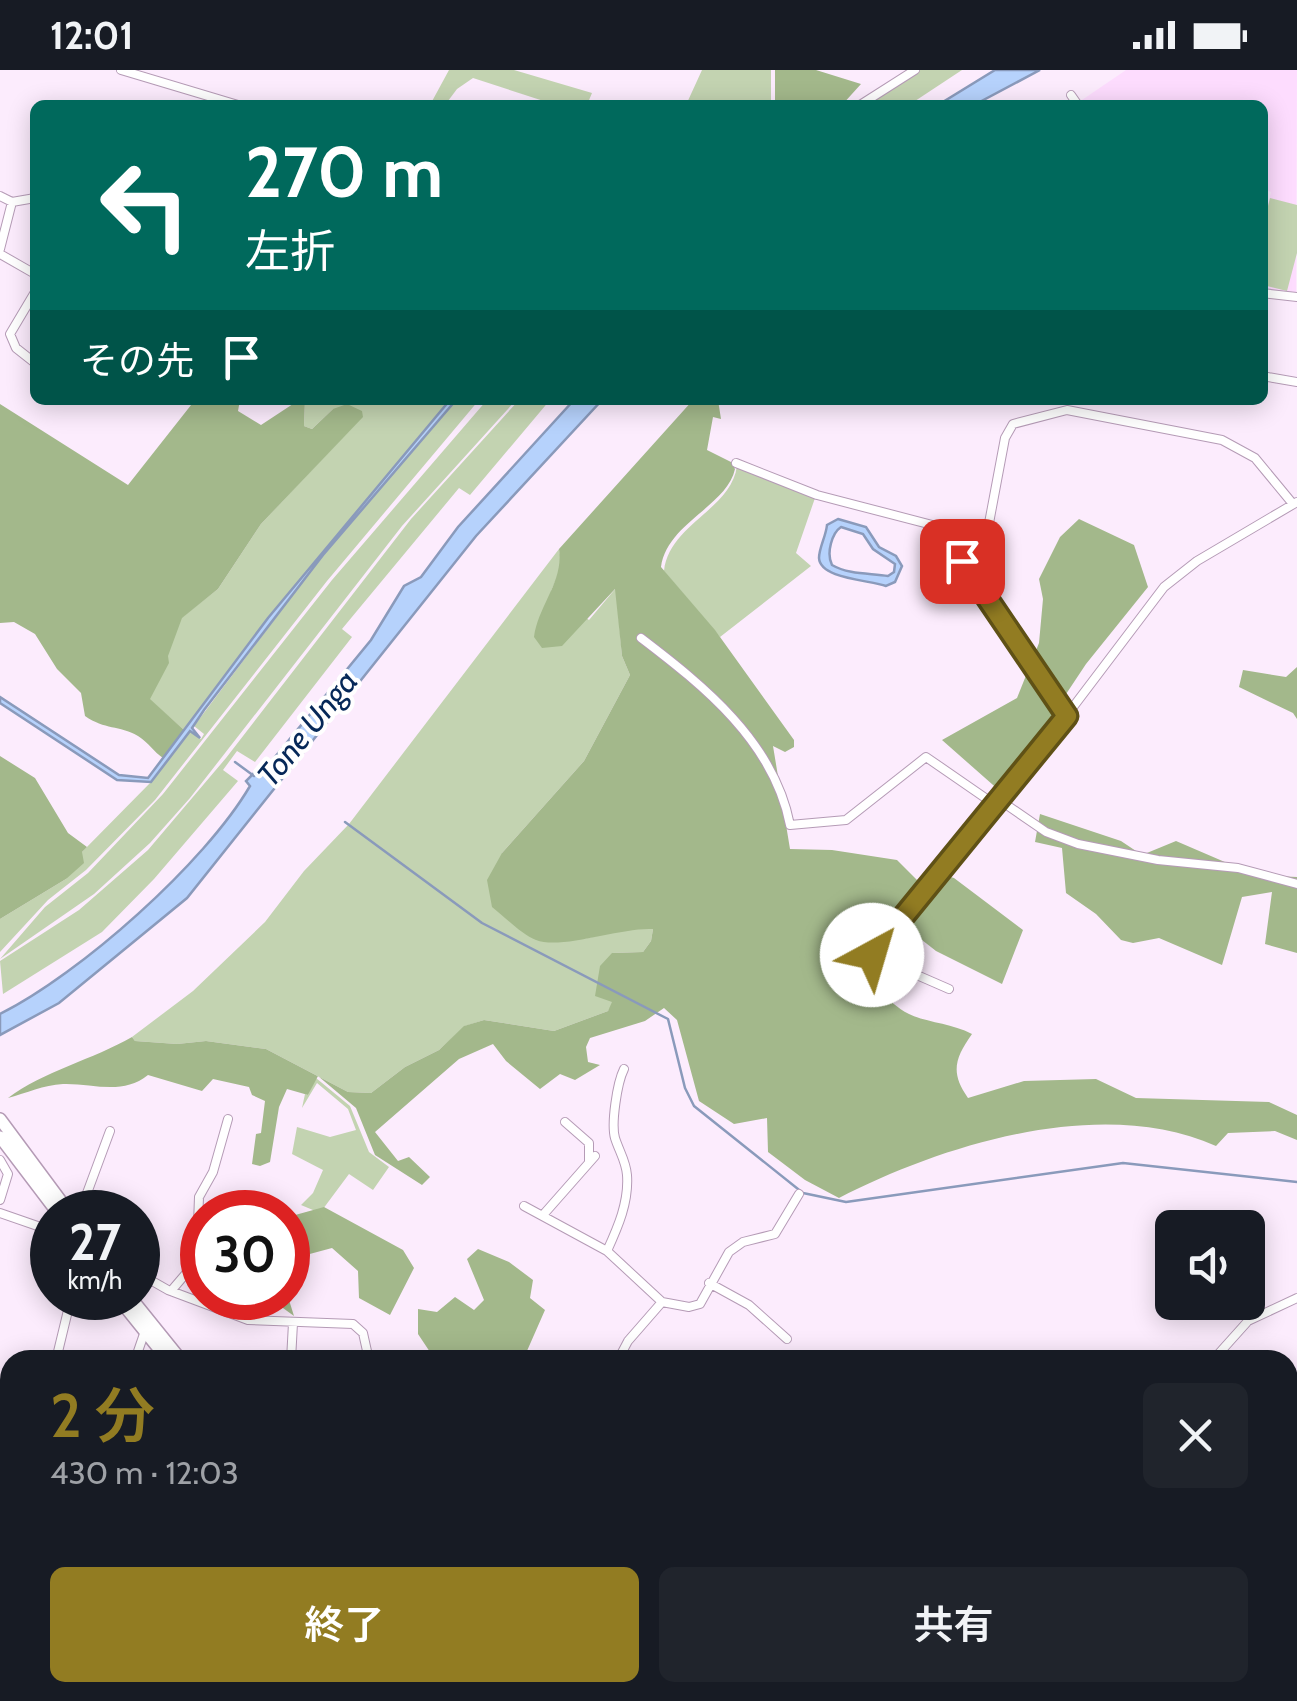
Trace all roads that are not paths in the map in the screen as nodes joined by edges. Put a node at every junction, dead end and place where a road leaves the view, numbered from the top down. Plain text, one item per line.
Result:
1 (121, 70) edge
2 (914, 70) edge
3 (1071, 95) dead end
4 (205, 100) edge
5 (868, 100) edge
6 (1074, 100) edge
7 (0, 196) edge
8 (30, 199) edge
9 (12, 202) junction
10 (0, 252) edge
11 (30, 271) edge
12 (1268, 293) edge
13 (1297, 297) edge
14 (30, 300) edge
15 (30, 359) edge
16 (1268, 377) edge
17 (1297, 382) edge
18 (1066, 405) edge
19 (736, 463) dead end
20 (1295, 503) edge
21 (986, 539) junction
22 (641, 638) dead end
23 (1067, 716) junction
24 (996, 802) junction
25 (1297, 884) edge
26 (948, 989) dead end
27 (624, 1070) dead end
28 (0, 1119) edge
29 (228, 1119) dead end
30 (565, 1122) dead end
31 (110, 1131) dead end
32 (0, 1137) edge
33 (0, 1160) edge
34 (40, 1190) edge
35 (53, 1190) edge
36 (88, 1190) edge
37 (799, 1194) dead end
38 (0, 1200) edge
39 (524, 1206) dead end
40 (2, 1215) edge
41 (544, 1215) junction
42 (30, 1224) edge
43 (0, 1230) edge
44 (607, 1251) junction
45 (709, 1284) junction
46 (160, 1285) edge
47 (171, 1291) junction
48 (1297, 1298) edge
49 (662, 1302) junction
50 (65, 1320) edge
51 (141, 1320) edge
52 (144, 1320) edge
53 (293, 1323) junction
54 (149, 1328) junction
55 (787, 1339) dead end
56 (58, 1350) edge
57 (139, 1350) edge
58 (162, 1350) edge
59 (171, 1350) edge
60 (292, 1350) edge
61 (367, 1350) edge
62 (623, 1350) edge
63 (1222, 1350) edge

1 - 4 street
2 - 5 street
3 - 6 street
7 - 9 street
8 - 9 street
9 - 10 street
10 - 11 street
12 - 13 street
14 - 15 street
16 - 17 street
18 - 20 street
18 - 21 street
19 - 21 street
20 - 23 street
21 - 23 street
22 - 24 street
23 - 24 street
24 - 25 street
24 - 26 street
27 - 44 street
28 - 35 highway
29 - 47 street
30 - 41 street
31 - 36 street
32 - 34 highway
33 - 38 street
37 - 45 street
39 - 41 street
40 - 42 street
40 - 43 street
41 - 44 street
44 - 49 street
45 - 49 street
45 - 55 street
46 - 47 street
47 - 53 street
48 - 63 street
49 - 62 street
50 - 56 street
51 - 54 highway
52 - 54 highway
53 - 60 street
53 - 61 street
54 - 57 street
54 - 58 highway
54 - 59 highway

